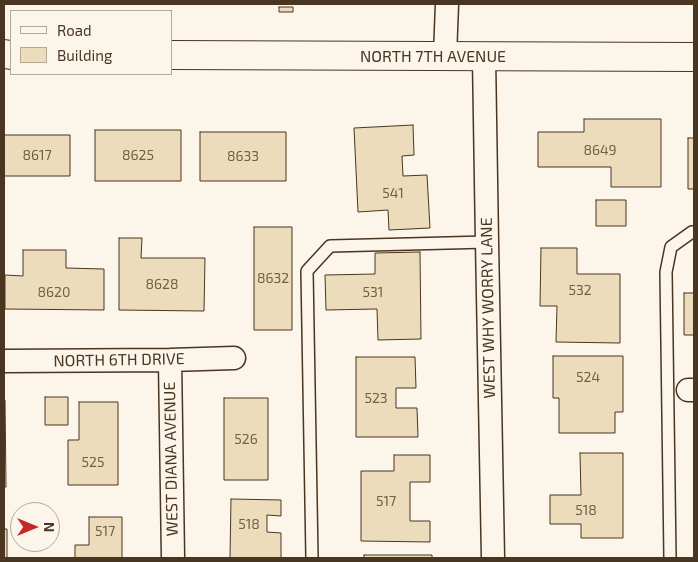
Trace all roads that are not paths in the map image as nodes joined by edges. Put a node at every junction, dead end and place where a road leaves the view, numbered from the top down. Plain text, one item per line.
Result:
1 (447, 4) edge
2 (172, 55) edge
3 (445, 56) junction
4 (484, 57) junction
5 (694, 58) edge
6 (694, 232) edge
7 (487, 242) junction
8 (234, 358) dead end
9 (170, 360) junction
10 (4, 361) edge
11 (173, 558) edge
12 (312, 558) edge
13 (493, 558) edge
14 (670, 558) edge

1 - 3 street
2 - 3 main road, NORTH 7TH AVENUE
3 - 4 main road, NORTH 7TH AVENUE
4 - 5 main road, NORTH 7TH AVENUE
4 - 7 street, WEST WHY WORRY LANE
6 - 14 lane
7 - 12 lane
7 - 13 street, WEST WHY WORRY LANE
8 - 9 street, NORTH 6TH DRIVE
9 - 10 street, NORTH 6TH DRIVE
9 - 11 street, WEST DIANA AVENUE

